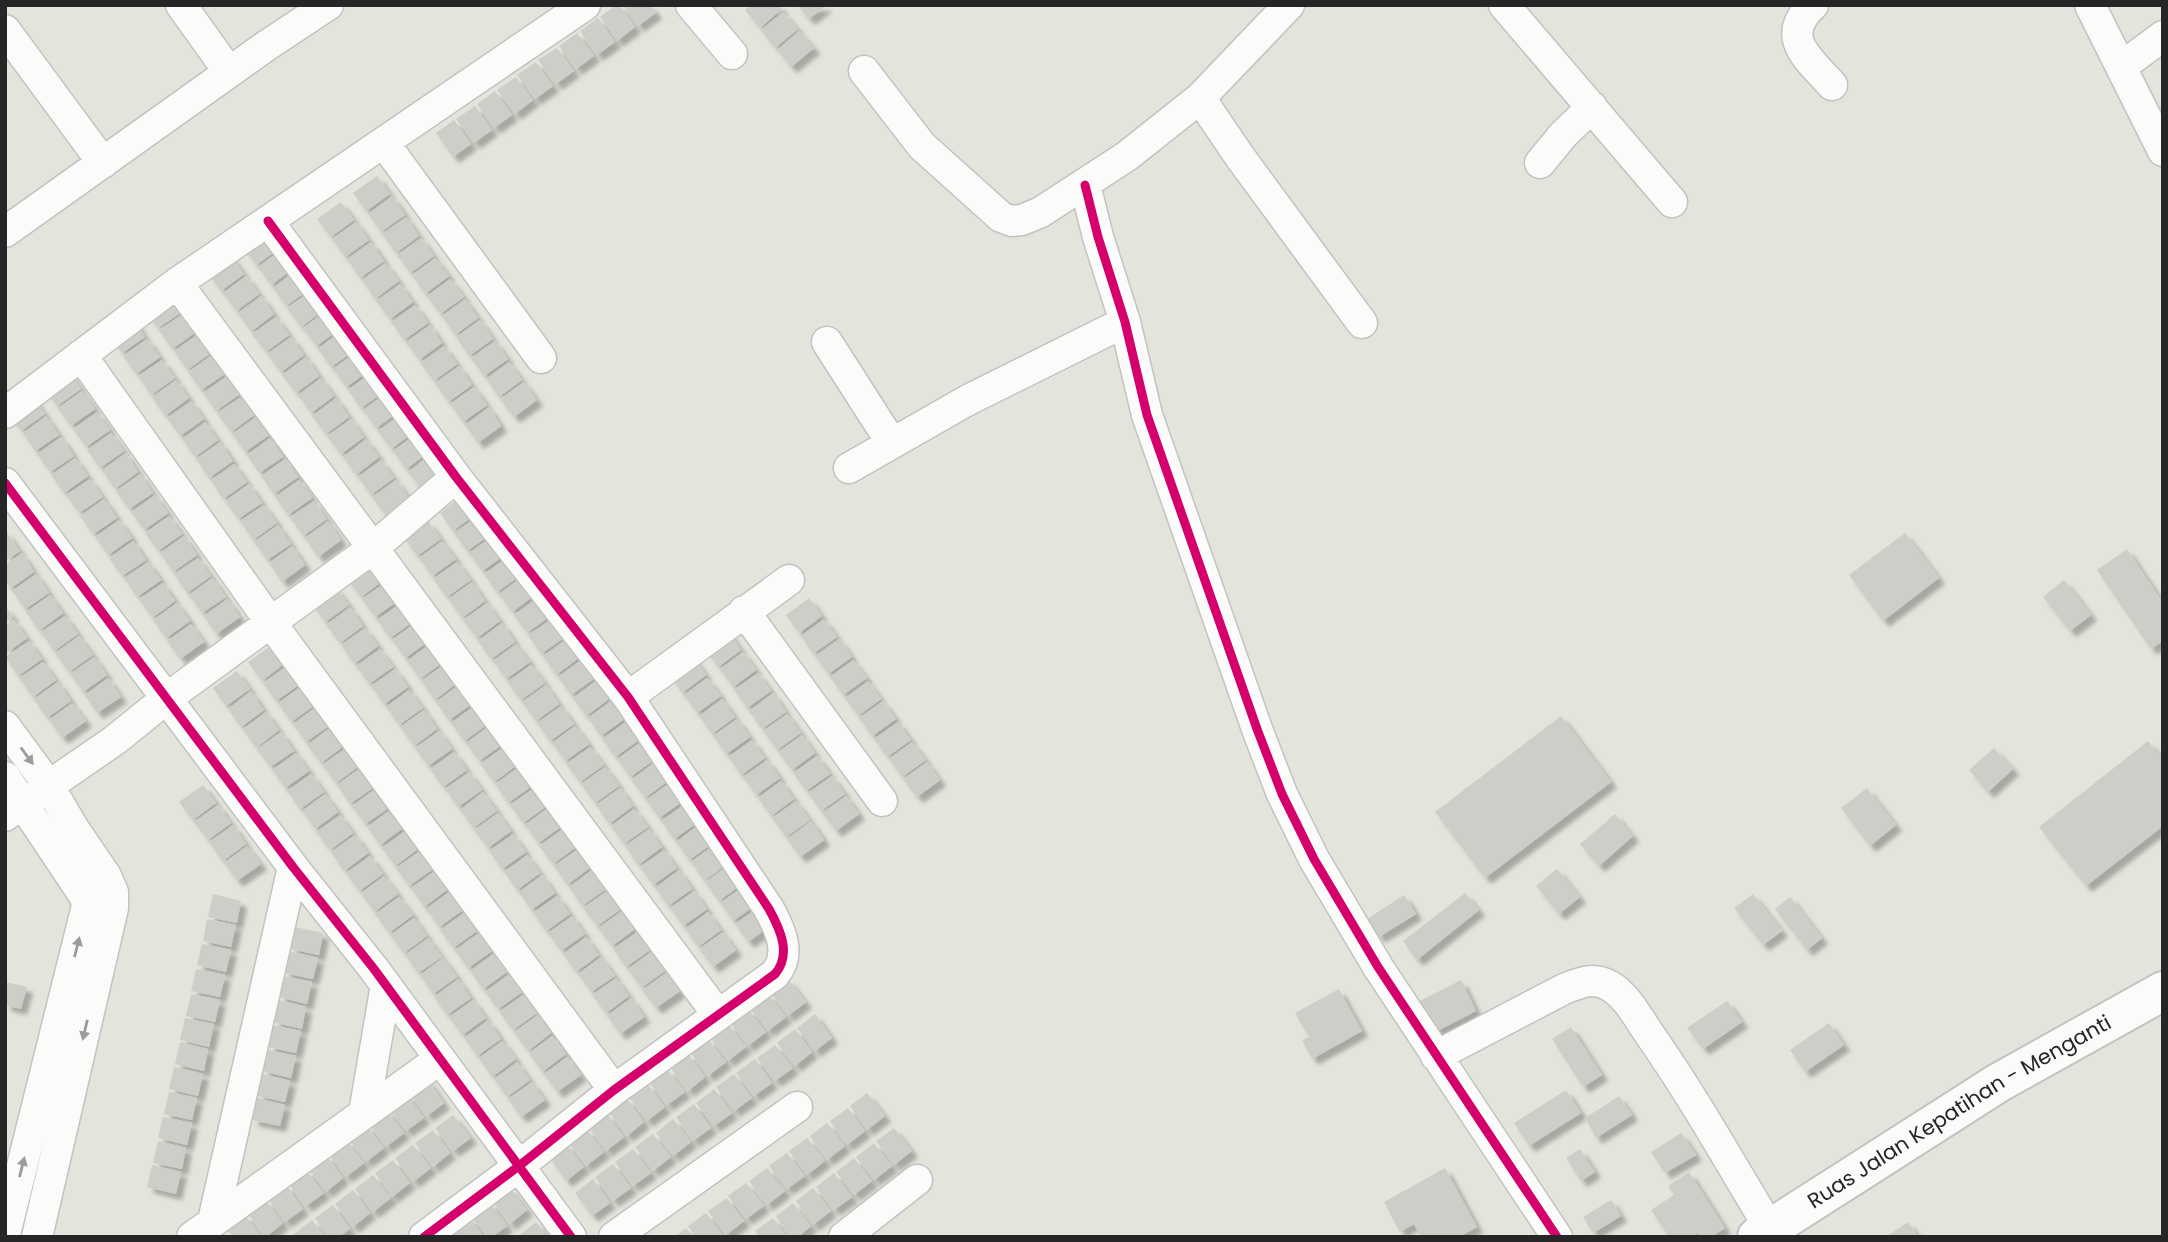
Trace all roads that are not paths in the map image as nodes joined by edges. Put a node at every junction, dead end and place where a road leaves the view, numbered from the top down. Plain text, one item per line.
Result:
1 (181, 5) edge
2 (328, 5) edge
3 (585, 5) edge
4 (691, 5) edge
5 (1289, 5) edge
6 (1504, 5) edge
7 (1813, 5) edge
8 (2090, 5) edge
9 (5, 30) edge
10 (2163, 36) edge
11 (732, 54) dead end
12 (2121, 67) junction
13 (864, 71) dead end
14 (229, 72) junction
15 (1832, 85) dead end
16 (1200, 99) junction
17 (1592, 107) junction
18 (2159, 131) edge
19 (384, 143) junction
20 (103, 163) junction
21 (1540, 163) dead end
22 (1085, 185) junction
23 (1672, 202) dead end
24 (268, 222) junction
25 (5, 232) edge
26 (177, 284) junction
27 (1125, 321) junction
28 (1362, 324) dead end
29 (827, 342) dead end
30 (81, 355) junction
31 (541, 358) dead end
32 (5, 413) edge
33 (891, 442) junction
34 (849, 468) dead end
35 (456, 477) junction
36 (5, 483) edge
37 (373, 548) junction
38 (789, 580) dead end
39 (744, 611) junction
40 (271, 623) junction
41 (628, 697) junction
42 (167, 698) junction
43 (5, 726) edge
44 (5, 776) edge
45 (49, 786) junction
46 (883, 801) dead end
47 (15, 810) edge
48 (293, 867) junction
49 (386, 985) junction
50 (2163, 991) edge
51 (718, 1015) junction
52 (1436, 1056) junction
53 (440, 1059) junction
54 (614, 1090) junction
55 (797, 1107) dead end
56 (364, 1113) junction
57 (519, 1166) junction
58 (917, 1180) dead end
59 (202, 1229) edge
60 (1763, 1233) edge
61 (5, 1234) edge
62 (37, 1237) edge
63 (424, 1237) edge
64 (571, 1237) edge
65 (614, 1237) edge
66 (844, 1237) edge
67 (1557, 1237) edge

1 - 14 street
2 - 14 street
3 - 19 street
4 - 11 street
5 - 16 street
6 - 17 street
7 - 15 street
8 - 12 street
9 - 20 street
10 - 12 street
12 - 18 street
13 - 22 street
14 - 20 street
16 - 22 street
16 - 28 street
17 - 21 street
17 - 23 street
19 - 24 street
19 - 31 street
20 - 25 street
22 - 27 street
24 - 26 street
24 - 35 street
26 - 30 street
26 - 37 street
27 - 33 street
27 - 52 street
29 - 33 street
30 - 32 street
30 - 40 street
33 - 34 street
35 - 37 street
35 - 41 street
36 - 42 street
37 - 40 street
37 - 51 street
38 - 39 street
39 - 41 street
39 - 46 street
40 - 42 street
40 - 54 street
41 - 51 street
42 - 45 street
42 - 48 street
43 -> 45 street
44 - 47 street
45 - 47 street
45 -> 62 street
61 -> 47 street
48 - 49 street
48 - 59 street
49 - 53 street
49 - 56 street
50 - 60 main road, Ruas Jalan Kepatihan - Menganti
51 - 54 street
52 - 60 street
52 - 67 street
53 - 56 street
53 - 57 street
54 - 57 street
55 - 65 street
56 - 59 street
57 - 63 street
57 - 64 street
58 - 66 street

